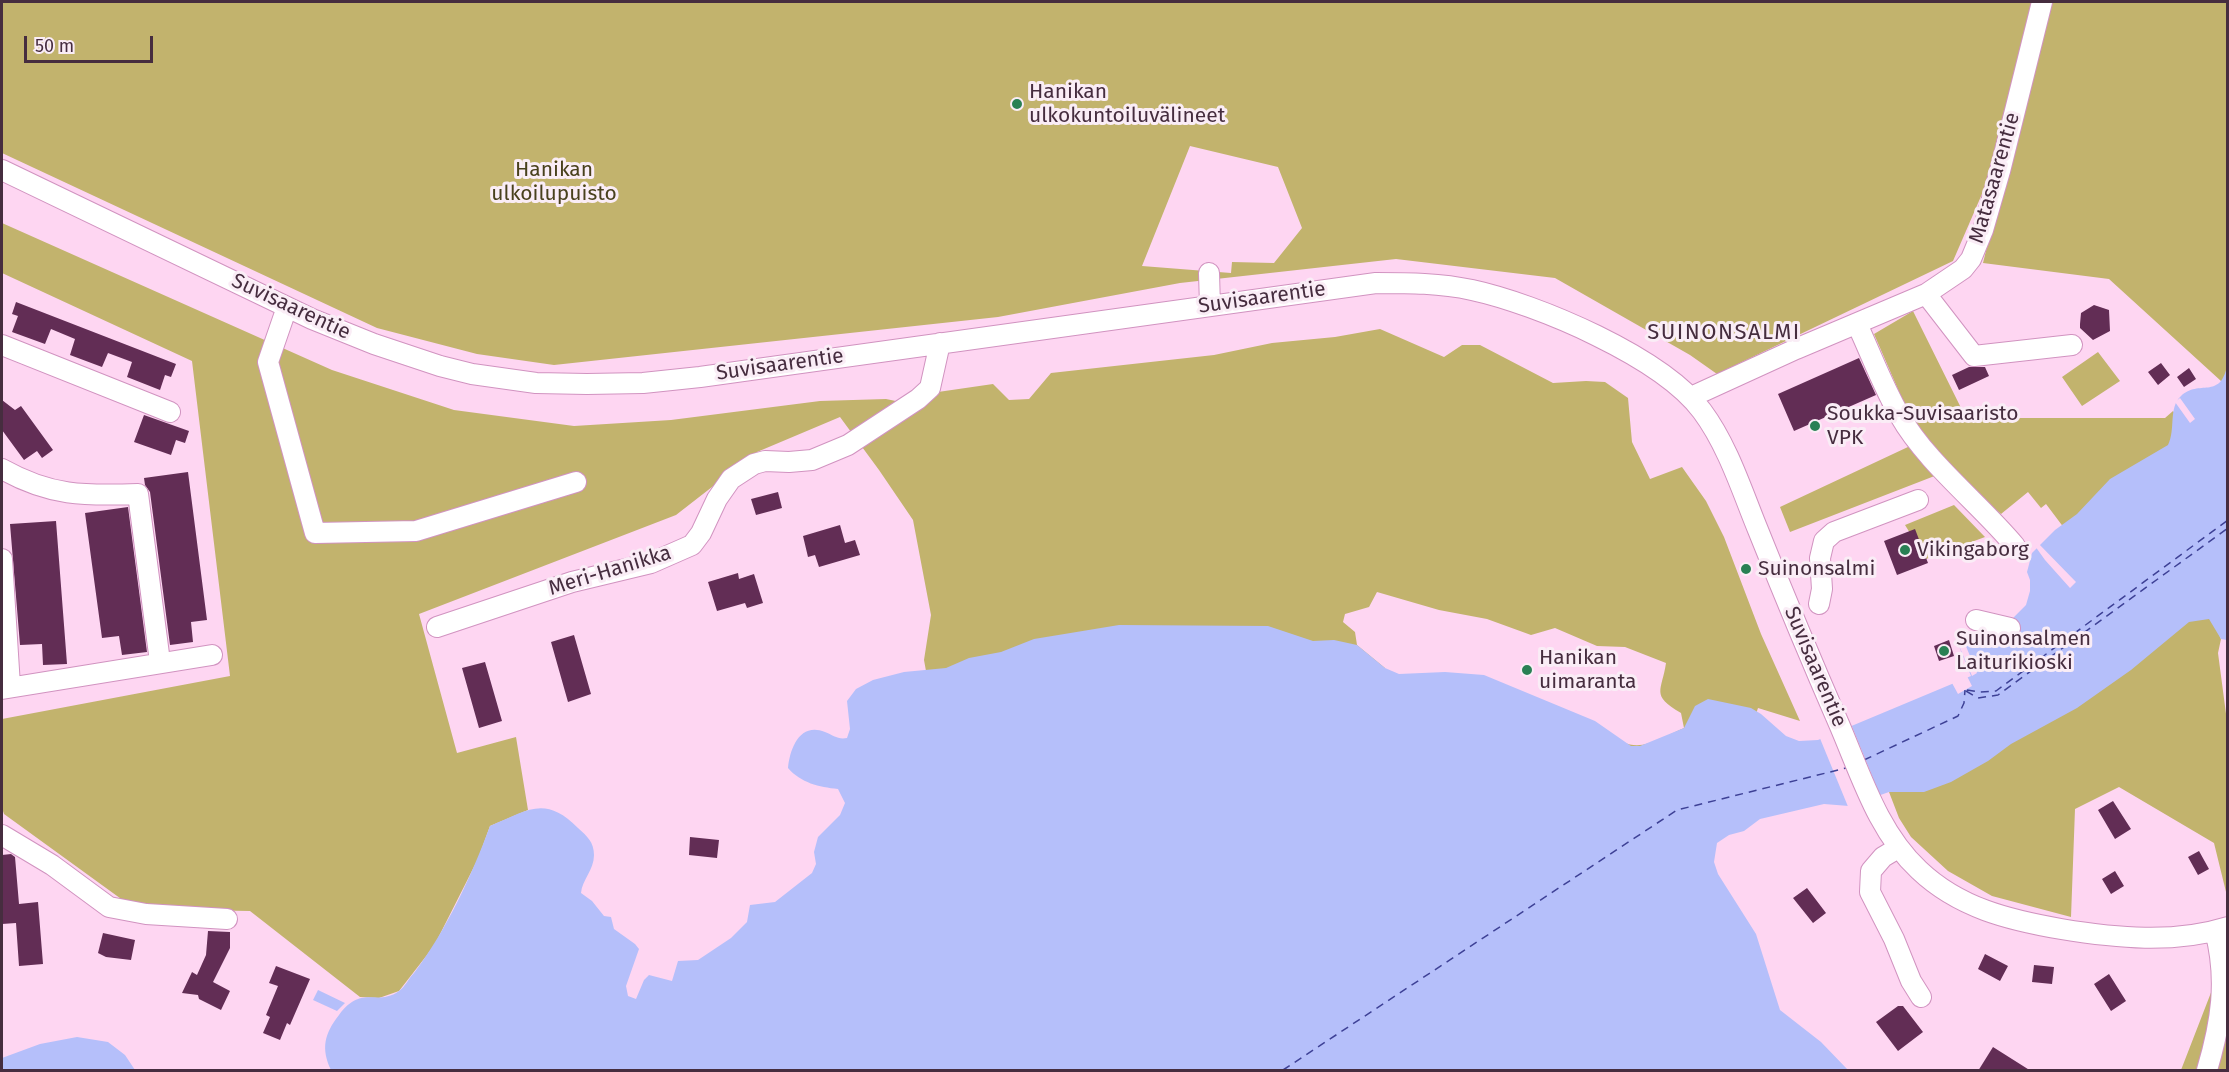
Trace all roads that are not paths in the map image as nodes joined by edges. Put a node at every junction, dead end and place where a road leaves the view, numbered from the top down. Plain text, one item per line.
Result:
1 (2042, 2) edge
2 (2, 170) edge
3 (1209, 273) dead end
4 (1926, 294) junction
5 (1210, 306) junction
6 (287, 307) junction
7 (1857, 324) junction
8 (940, 343) junction
9 (2, 345) edge
10 (2072, 345) dead end
11 (1690, 397) junction
12 (170, 412) dead end
13 (2, 469) edge
14 (576, 483) dead end
15 (1918, 500) dead end
16 (2015, 546) dead end
17 (2, 559) edge
18 (1819, 604) dead end
19 (1976, 620) dead end
20 (437, 627) dead end
21 (2010, 628) dead end
22 (213, 655) dead end
23 (160, 662) junction
24 (6, 688) edge
25 (2, 835) edge
26 (1898, 848) junction
27 (227, 919) dead end
28 (2221, 929) edge
29 (1921, 997) dead end
30 (2207, 1071) edge

1 - 4 street, Matasaarentie
2 - 6 street, Suvisaarentie
3 - 5 street
4 - 7 street, Matasaarentie
4 - 10 street
5 - 8 street, Suvisaarentie
5 - 11 street, Suvisaarentie
6 - 8 street, Suvisaarentie
6 - 14 street
7 - 11 street, Matasaarentie
7 - 16 street
8 - 20 street, Meri-Hanikka
9 - 12 street
11 - 26 street, Suvisaarentie
13 - 23 street
15 - 18 street
17 - 24 street
19 - 21 street
22 - 23 street
23 - 24 street
25 - 27 street
26 - 28 street, Suvisaarentie
26 - 29 street
28 - 30 street

